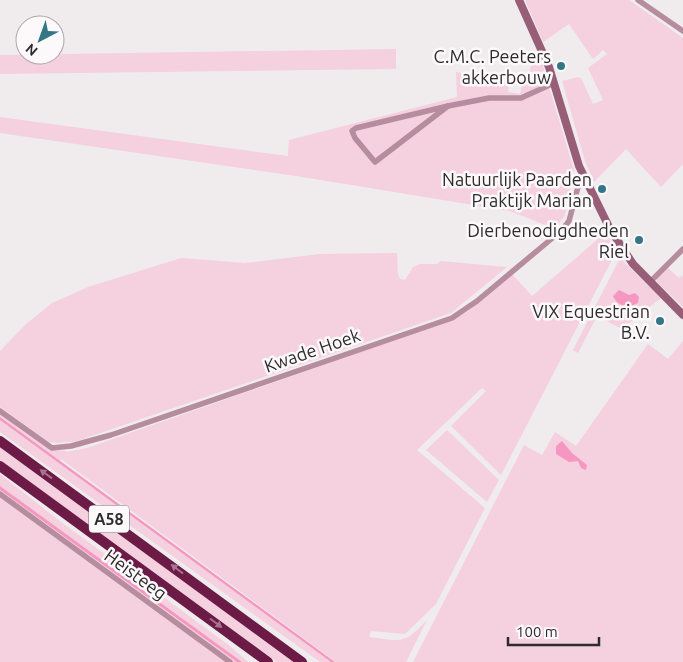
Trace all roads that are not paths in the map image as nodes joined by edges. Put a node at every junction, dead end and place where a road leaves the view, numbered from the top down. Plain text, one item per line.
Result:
1 (519, 0) edge
2 (638, 0) edge
3 (683, 31) edge
4 (554, 83) junction
5 (448, 106) junction
6 (583, 176) junction
7 (683, 250) edge
8 (650, 282) junction
9 (683, 315) edge
10 (0, 411) edge
11 (0, 441) edge
12 (0, 466) edge
13 (0, 494) edge
14 (230, 662) edge
15 (268, 662) edge
16 (302, 662) edge

1 - 4 street
2 - 3 street
4 - 5 street
4 - 6 street
5 - 5 street
6 - 8 street
6 - 10 street, Kwade Hoek
7 - 8 street
8 - 9 street
16 -> 11 highway, A58
12 -> 15 highway, A58
13 - 14 street, Heisteeg

